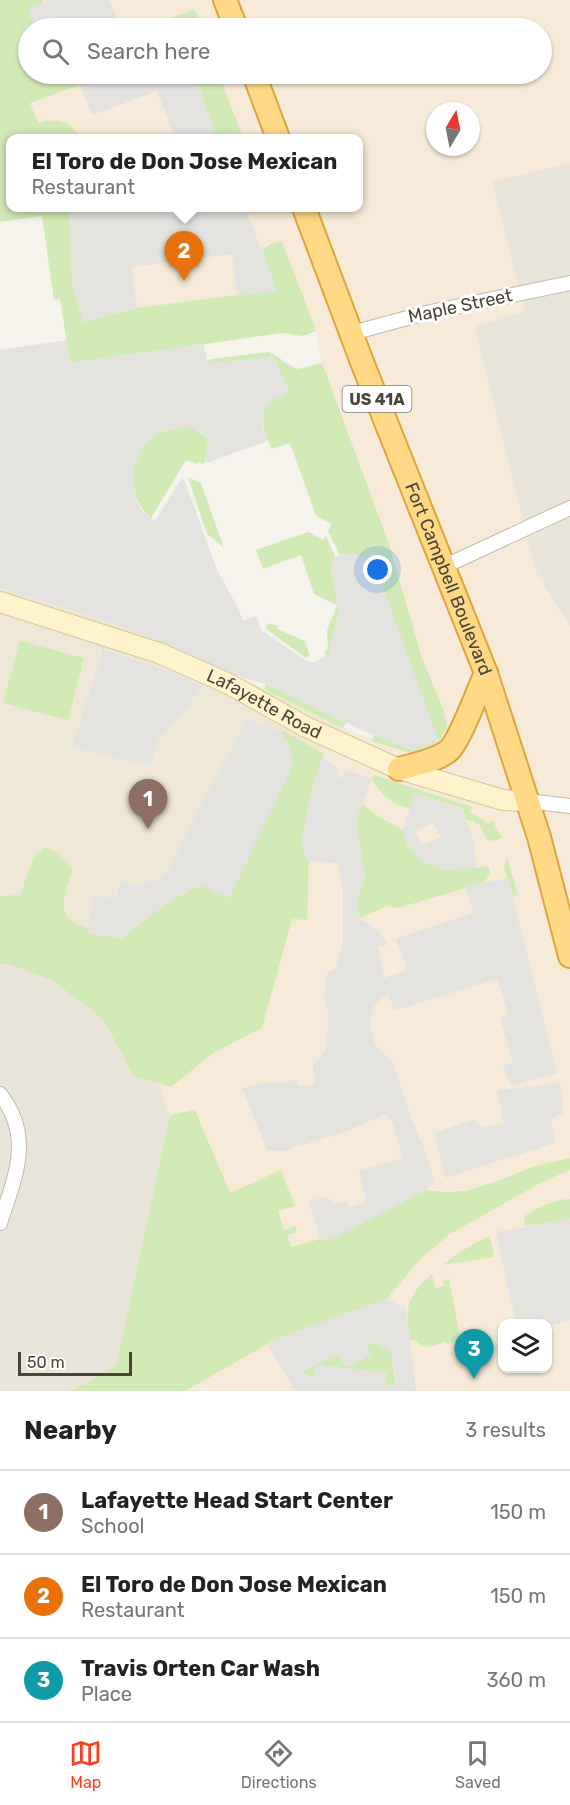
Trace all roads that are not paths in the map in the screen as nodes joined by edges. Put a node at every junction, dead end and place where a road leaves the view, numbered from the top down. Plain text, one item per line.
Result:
1 (225, 0) edge
2 (232, 18) edge
3 (258, 84) edge
4 (276, 134) edge
5 (306, 212) edge
6 (570, 283) edge
7 (352, 333) junction
8 (570, 508) edge
9 (443, 567) junction
10 (0, 602) edge
11 (486, 674) junction
12 (399, 769) junction
13 (528, 801) junction
14 (570, 806) edge
15 (565, 912) edge
16 (570, 956) edge
17 (0, 1094) edge
18 (0, 1223) edge

1 - 2 highway
3 - 4 highway
5 - 7 highway, Fort Campbell Boulevard / US 41A
6 - 7 street, Maple Street
7 - 9 highway, Fort Campbell Boulevard / US 41A
8 - 9 street
9 - 11 highway, Fort Campbell Boulevard / US 41A
10 - 12 main road, Lafayette Road
11 - 12 highway
11 - 13 highway, Fort Campbell Boulevard / US 41A
12 - 13 main road, Lafayette Road
13 - 14 street
13 - 15 highway, Fort Campbell Boulevard / US 41A
15 - 16 highway, Fort Campbell Boulevard / US 41A
17 - 18 street

